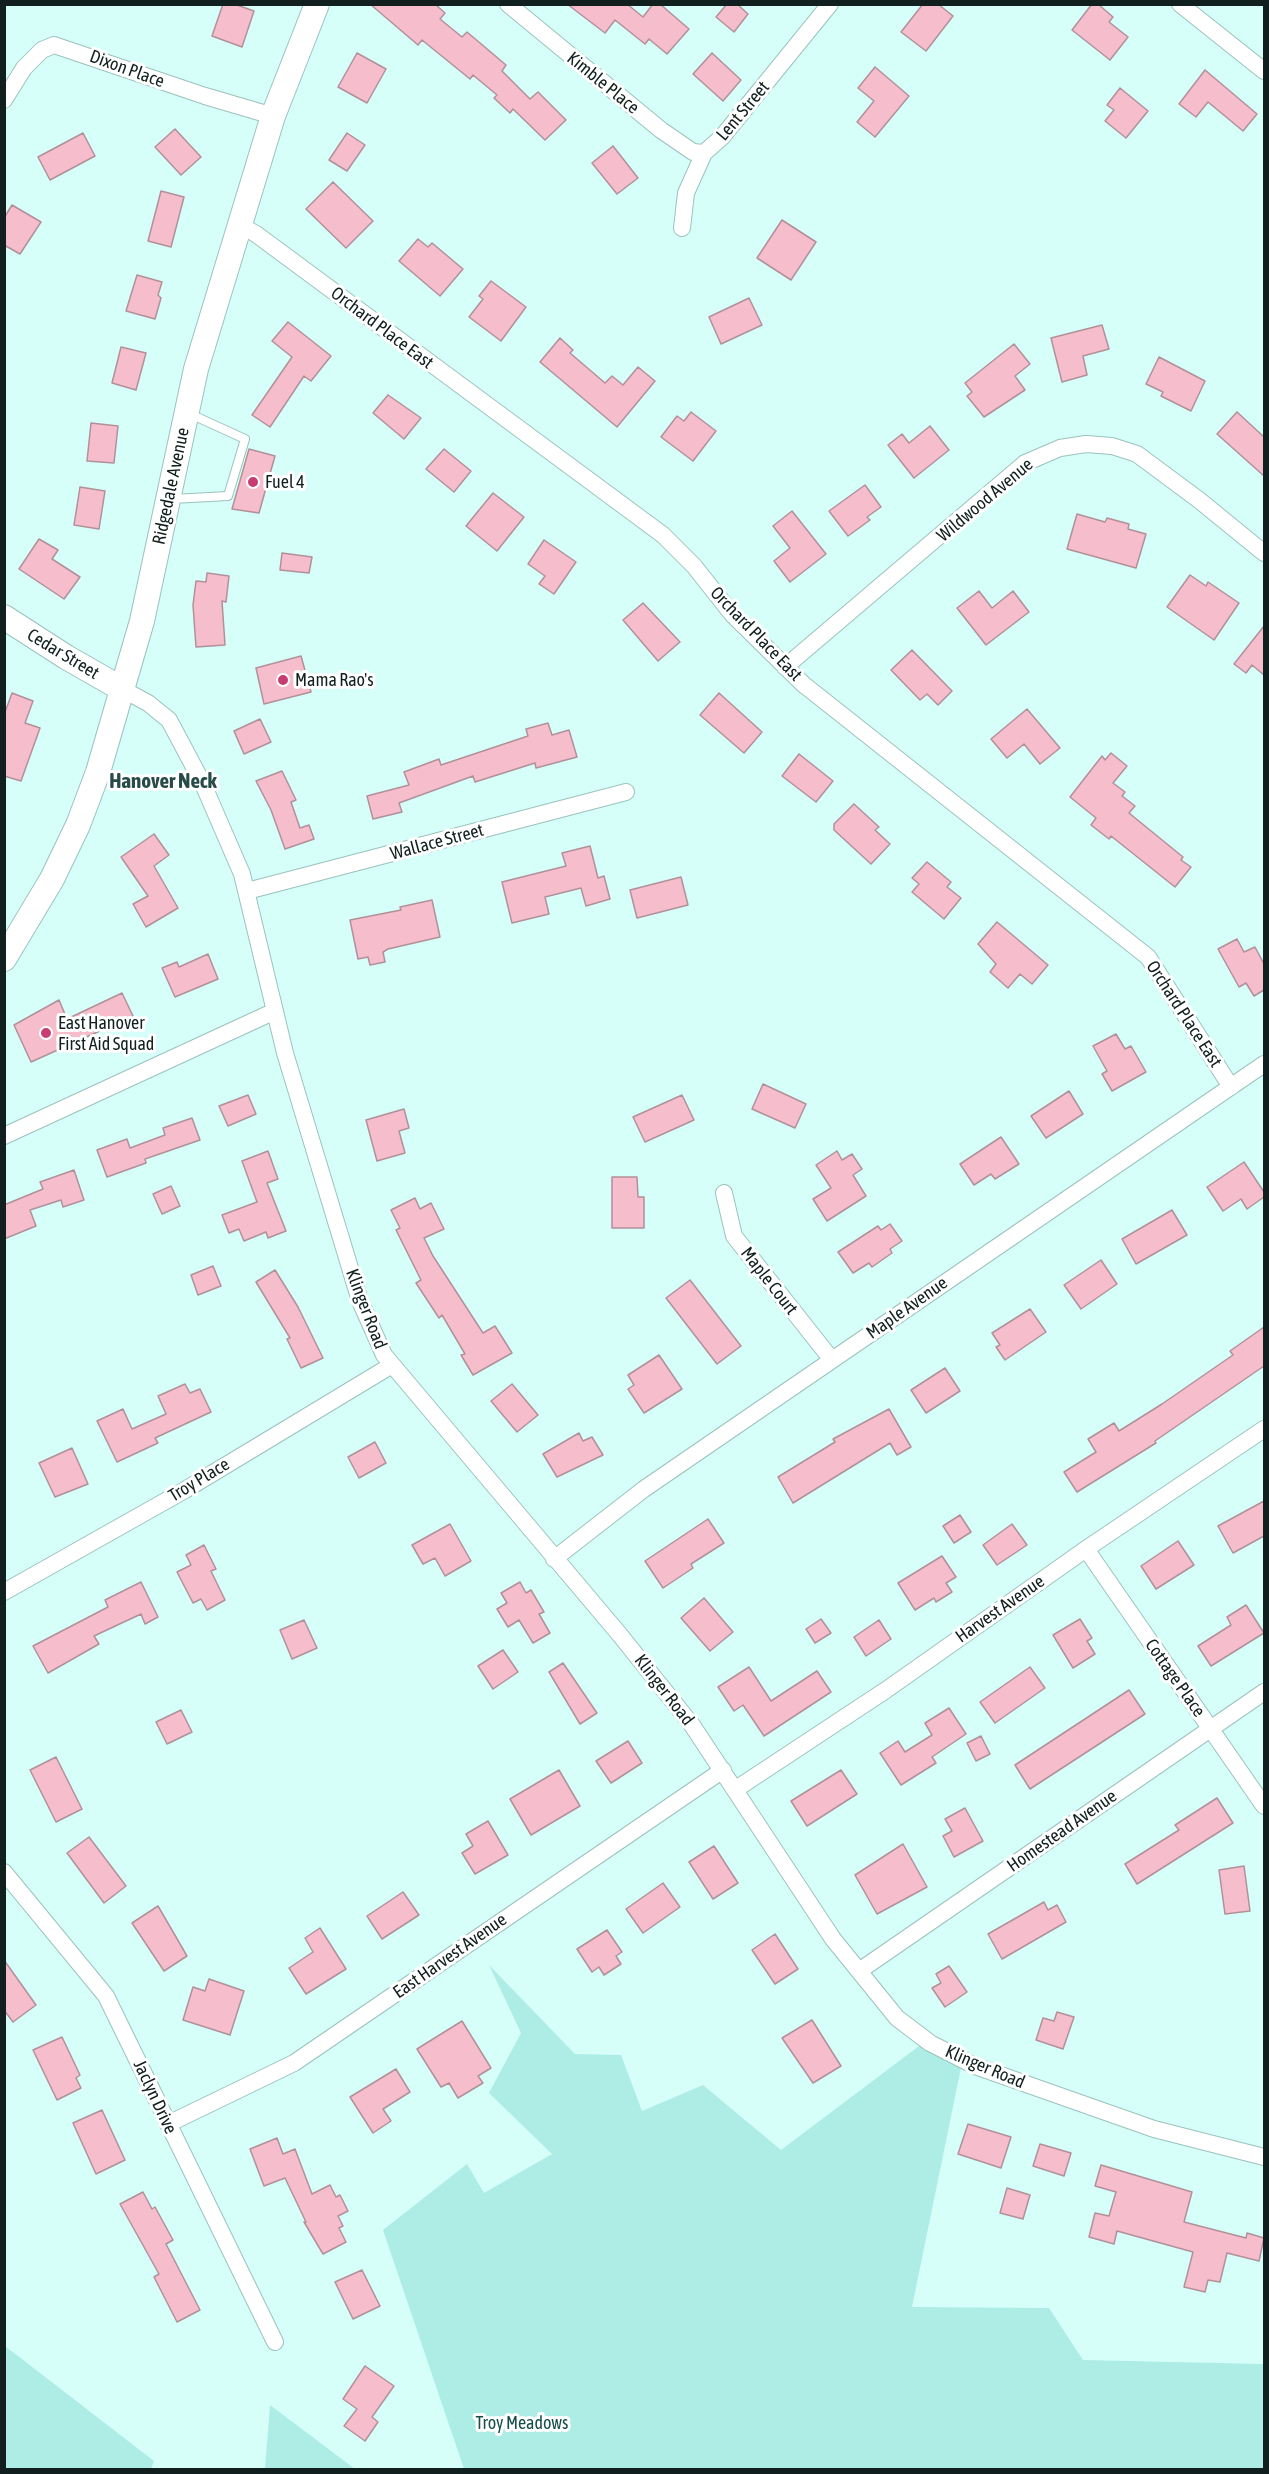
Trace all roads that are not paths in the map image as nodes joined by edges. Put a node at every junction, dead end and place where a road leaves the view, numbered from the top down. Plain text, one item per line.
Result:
1 (317, 4) edge
2 (508, 4) edge
3 (830, 4) edge
4 (1180, 4) edge
5 (1264, 71) edge
6 (4, 100) edge
7 (273, 116) junction
8 (704, 153) junction
9 (238, 224) junction
10 (682, 228) dead end
11 (187, 412) junction
12 (168, 499) junction
13 (1264, 553) edge
14 (4, 617) edge
15 (786, 667) junction
16 (122, 689) junction
17 (626, 792) dead end
18 (247, 891) junction
19 (4, 959) edge
20 (275, 1011) junction
21 (1264, 1064) edge
22 (1232, 1087) junction
23 (4, 1136) edge
24 (724, 1193) dead end
25 (832, 1360) junction
26 (392, 1365) junction
27 (1264, 1429) edge
28 (1086, 1549) junction
29 (554, 1559) junction
30 (4, 1592) edge
31 (1264, 1692) edge
32 (1211, 1729) junction
33 (723, 1770) junction
34 (736, 1789) junction
35 (1264, 1806) edge
36 (4, 1872) edge
37 (859, 1971) junction
38 (168, 2124) junction
39 (1264, 2157) edge
40 (275, 2342) dead end

1 - 7 main road, Ridgedale Avenue
2 - 8 street, Kimble Place
3 - 8 street, Lent Street
4 - 5 street
6 - 7 street, Dixon Place
7 - 9 main road, Ridgedale Avenue
8 - 10 street, Lent Street
9 - 11 main road, Ridgedale Avenue
9 - 15 street, Orchard Place East
11 - 12 main road, Ridgedale Avenue
11 - 12 lane
12 - 16 main road, Ridgedale Avenue
13 - 15 street, Wildwood Avenue
14 - 16 main road, Cedar Street
15 - 22 street, Orchard Place East
16 - 18 street, Klinger Road
16 - 19 main road, Ridgedale Avenue
17 - 18 street, Wallace Street
18 - 20 street, Klinger Road
20 - 23 street
20 - 26 street, Klinger Road
21 - 22 street, Maple Avenue
22 - 25 street, Maple Avenue
24 - 25 street, Maple Court
25 - 29 street, Maple Avenue
26 - 29 street, Klinger Road
26 - 30 street, Troy Place
27 - 28 street, Harvest Avenue
28 - 32 street, Cottage Place
28 - 34 street, Harvest Avenue
29 - 33 street, Klinger Road
31 - 32 street, Homestead Avenue
32 - 35 street, Cottage Place
32 - 37 street, Homestead Avenue
33 - 34 street, Klinger Road
33 - 38 street, East Harvest Avenue
34 - 37 street, Klinger Road
36 - 38 street, Jaclyn Drive
37 - 39 street, Klinger Road
38 - 40 street, Jaclyn Drive

